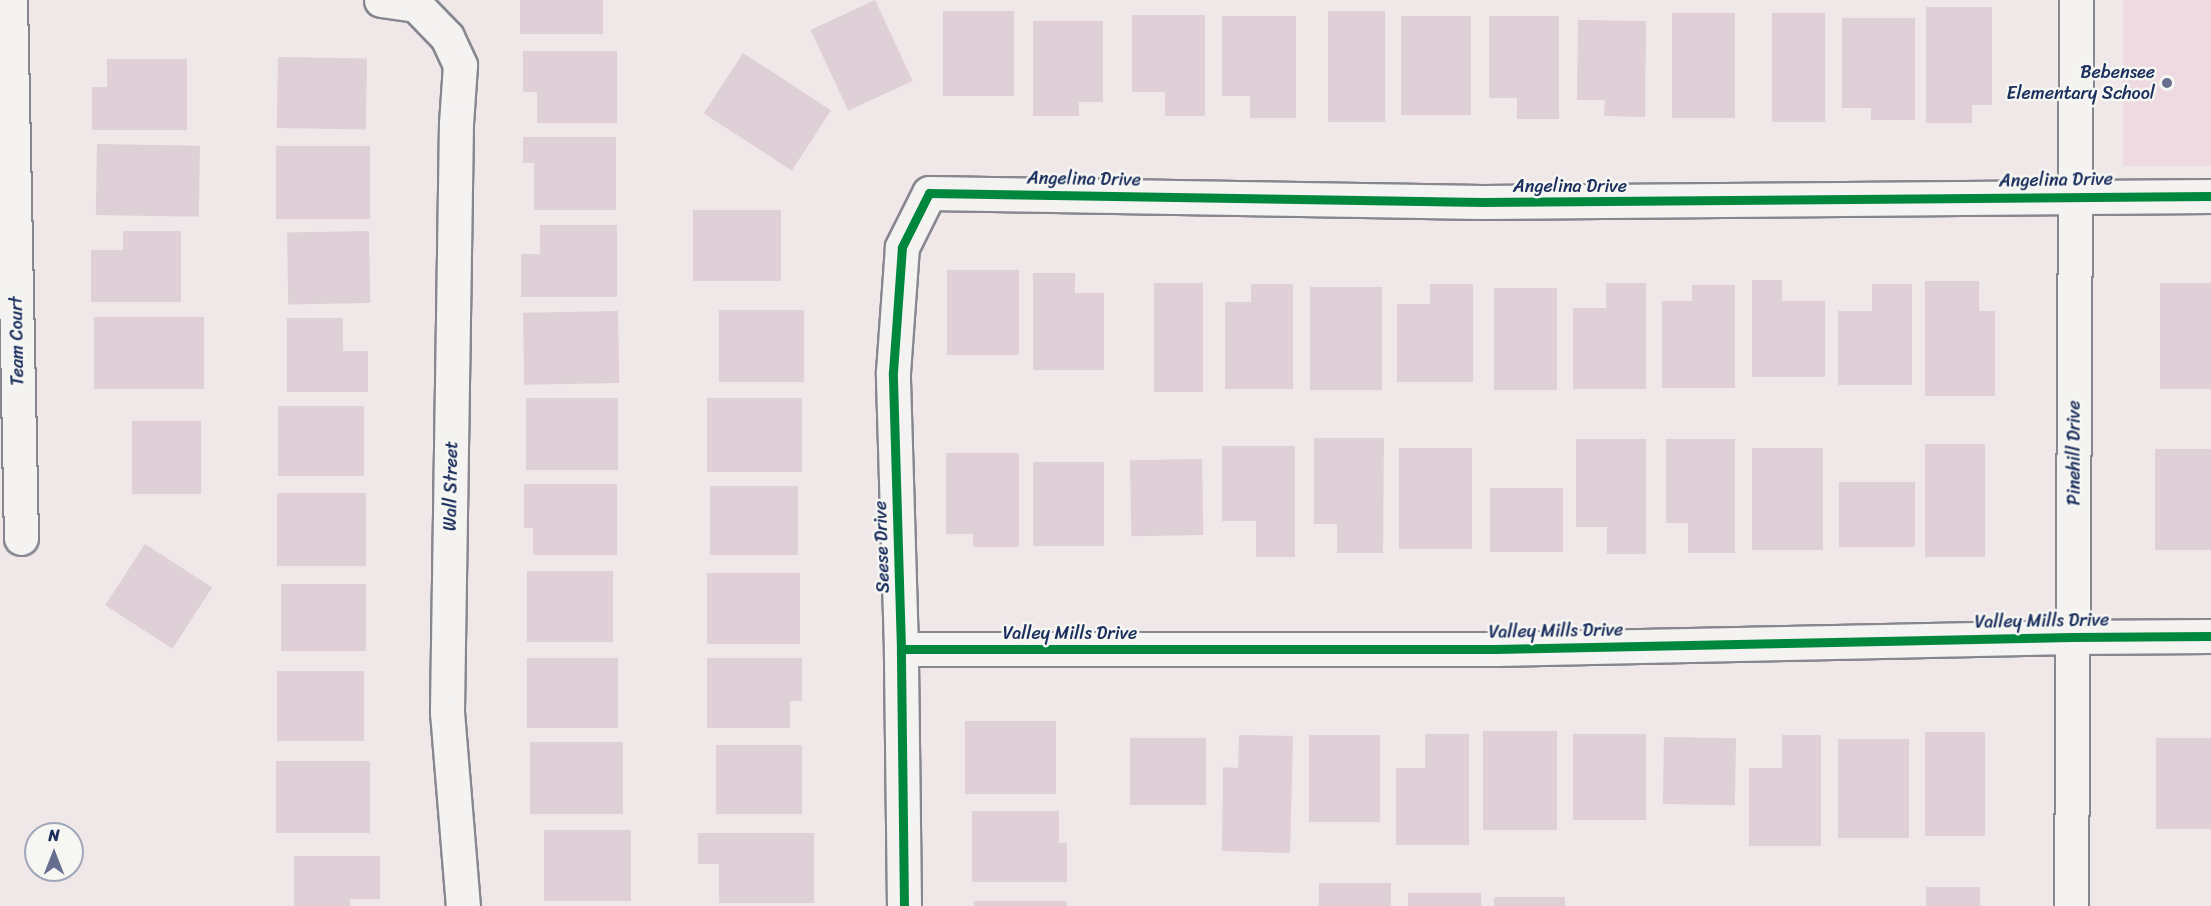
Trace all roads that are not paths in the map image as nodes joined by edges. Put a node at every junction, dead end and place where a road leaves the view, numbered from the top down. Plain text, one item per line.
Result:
1 (10, 0) edge
2 (381, 0) edge
3 (2076, 0) edge
4 (928, 193) joint
5 (2076, 196) junction
6 (2211, 196) edge
7 (21, 538) dead end
8 (2211, 636) edge
9 (2072, 637) junction
10 (901, 649) junction
11 (463, 906) edge
12 (904, 906) edge
13 (2071, 906) edge

1 - 7 street, Team Court
2 - 11 street, Wall Street
3 - 5 street, Pinehill Drive
4 - 5 street, Angelina Drive
4 - 10 street, Seese Drive
5 - 6 street, Angelina Drive
5 - 9 street, Pinehill Drive
8 - 9 street, Valley Mills Drive
9 - 10 street, Valley Mills Drive
9 - 13 street, Pinehill Drive
10 - 12 street, Seese Drive

